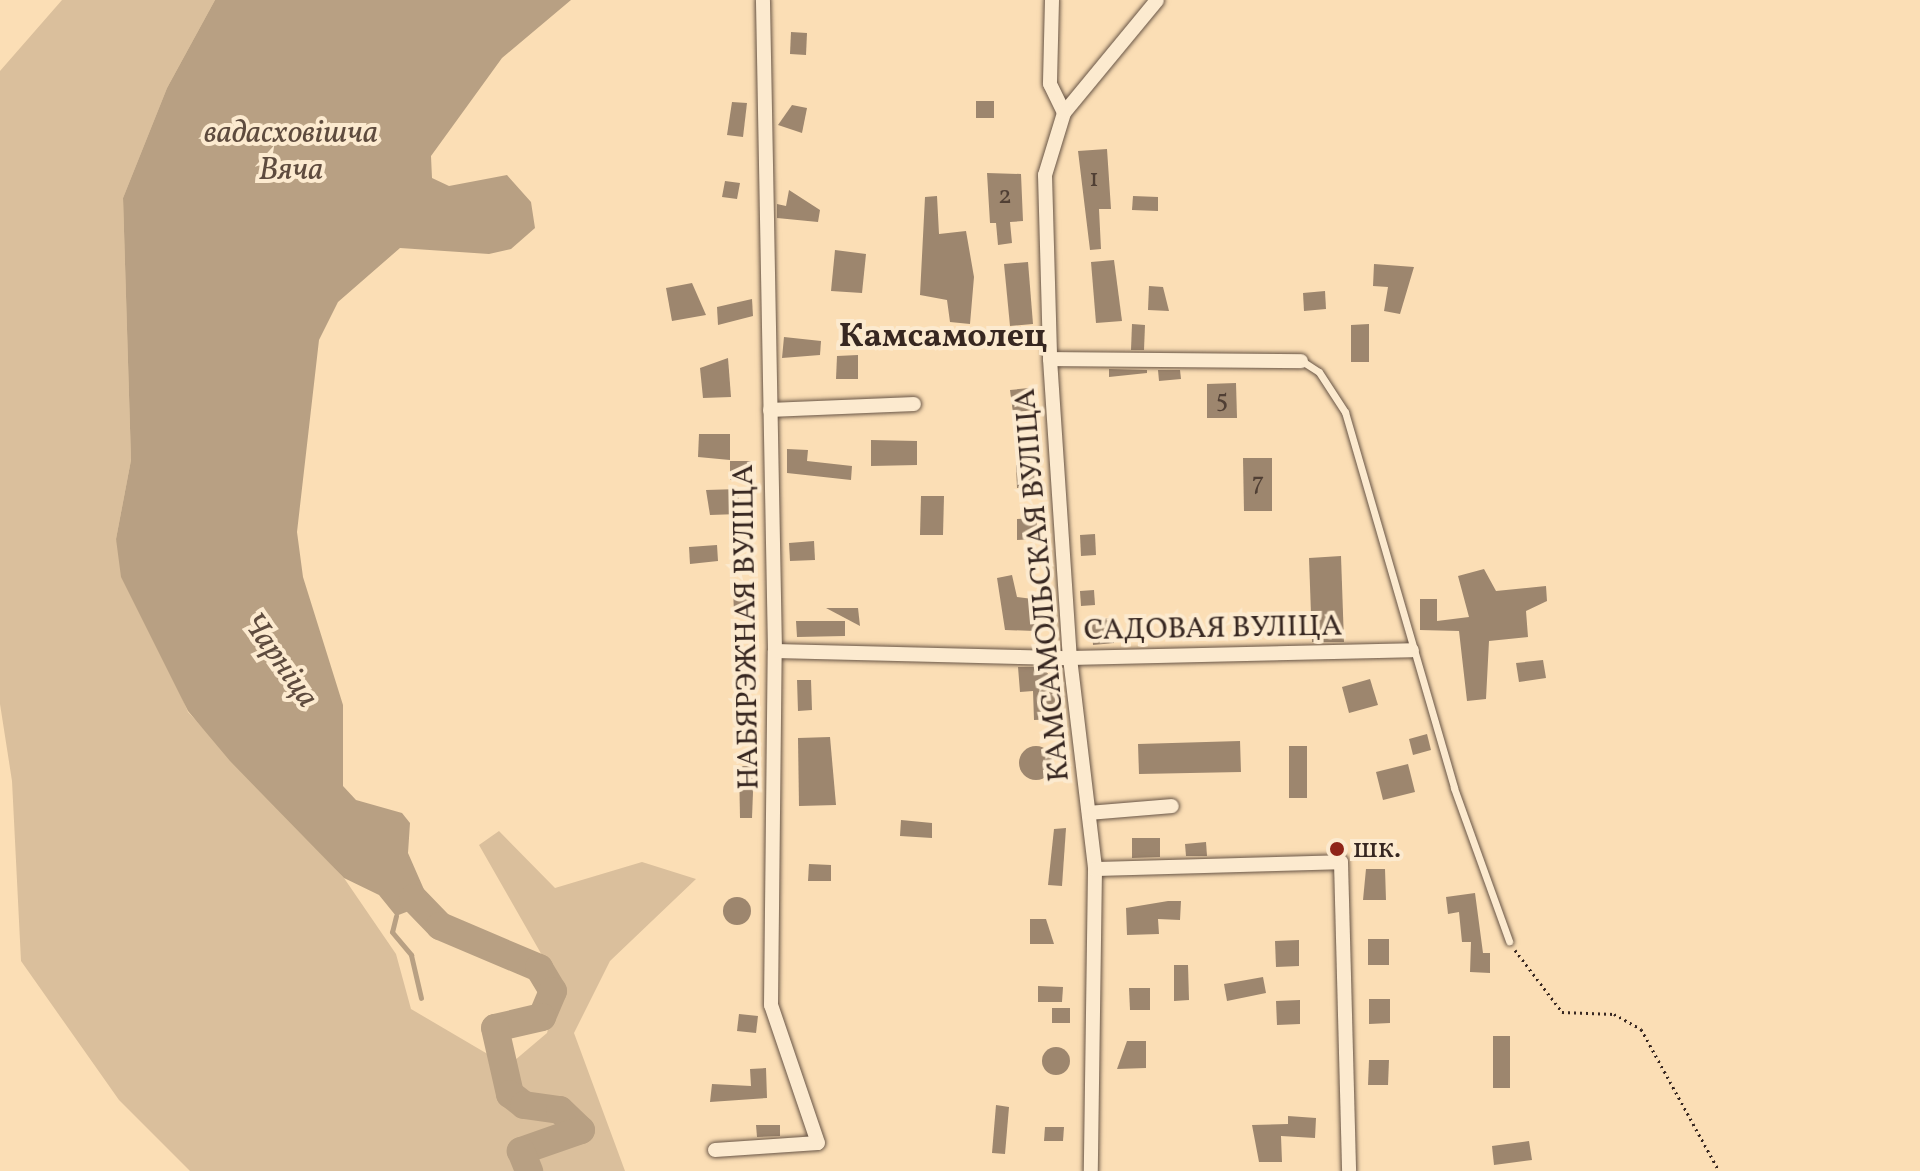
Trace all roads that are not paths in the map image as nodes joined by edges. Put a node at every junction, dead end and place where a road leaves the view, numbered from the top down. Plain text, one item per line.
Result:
1 (763, 0) edge
2 (1052, 0) edge
3 (1157, 0) edge
4 (1064, 113) junction
5 (1050, 359) junction
6 (1301, 361) joint
7 (914, 404) dead end
8 (770, 410) junction
9 (1412, 650) junction
10 (775, 651) junction
11 (1070, 658) junction
12 (1172, 806) dead end
13 (1089, 813) junction
14 (1095, 869) junction
15 (1509, 941) road end
16 (715, 1150) dead end
17 (1091, 1171) edge
18 (1349, 1171) edge

1 - 8 street, НАБЯРЭЖНАЯ ВУЛІЦА
2 - 4 street
3 - 4 street
4 - 5 street, КАМСАМОЛЬСКАЯ ВУЛІЦА
5 - 6 street
5 - 11 street, КАМСАМОЛЬСКАЯ ВУЛІЦА
6 - 9 lane
7 - 8 street
8 - 10 street, НАБЯРЭЖНАЯ ВУЛІЦА
9 - 11 street, САДОВАЯ ВУЛІЦА
9 - 15 lane
10 - 11 street, САДОВАЯ ВУЛІЦА
10 - 16 street, НАБЯРЭЖНАЯ ВУЛІЦА
11 - 13 street, КАМСАМОЛЬСКАЯ ВУЛІЦА
12 - 13 street
13 - 14 street, КАМСАМОЛЬСКАЯ ВУЛІЦА
14 - 17 street, КАМСАМОЛЬСКАЯ ВУЛІЦА
14 - 18 street

